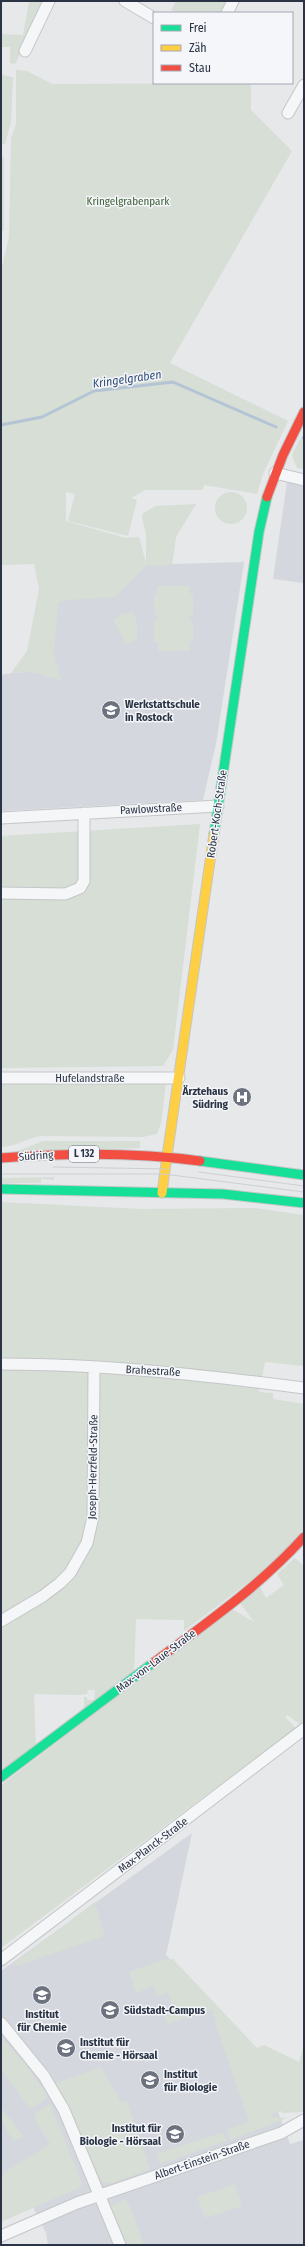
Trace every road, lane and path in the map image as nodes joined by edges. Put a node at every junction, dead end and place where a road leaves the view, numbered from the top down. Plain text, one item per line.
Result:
1 (49, 1) edge
2 (125, 1) edge
3 (233, 1) edge
4 (227, 12) edge
5 (153, 17) edge
6 (25, 51) dead end
7 (304, 85) edge
8 (288, 113) dead end
9 (304, 412) edge
10 (275, 473) junction
11 (304, 480) edge
12 (218, 806) junction
13 (84, 813) junction
14 (1, 818) edge
15 (1, 894) edge
16 (1, 1078) edge
17 (179, 1078) junction
18 (167, 1156) junction
19 (1, 1158) edge
20 (304, 1174) edge
21 (1, 1189) edge
22 (162, 1193) junction
23 (304, 1203) edge
24 (1, 1364) edge
25 (94, 1368) junction
26 (304, 1388) edge
27 (304, 1537) edge
28 (1, 1621) edge
29 (304, 1729) edge
30 (1, 1777) edge
31 (1, 1960) edge
32 (1, 2023) edge
33 (304, 2120) edge
34 (99, 2195) junction
35 (1, 2236) edge
36 (120, 2245) edge

1 - 6 street
2 - 5 street
3 - 4 street
7 - 8 street
9 - 10 street, Robert-Koch-Straße
10 - 11 street
10 - 12 street, Robert-Koch-Straße
12 - 13 street, Pawlowstraße
12 - 17 street, Robert-Koch-Straße
13 - 14 street, Pawlowstraße
13 - 15 street
16 - 17 street, Hufelandstraße
17 - 18 street, Robert-Koch-Straße
18 - 19 street, Südring / L 132
18 - 20 street, Südring / L 132
18 - 22 street
21 - 22 street
22 - 23 street
24 - 25 street, Brahestraße
25 - 26 street, Brahestraße
25 - 28 street, Joseph-Herzfeld-Straße
27 - 30 street, Max-von-Laue-Straße
29 - 31 street, Max-Planck-Straße
32 - 34 street
33 - 34 street, Albert-Einstein-Straße
34 - 35 street, Albert-Einstein-Straße
34 - 36 street

